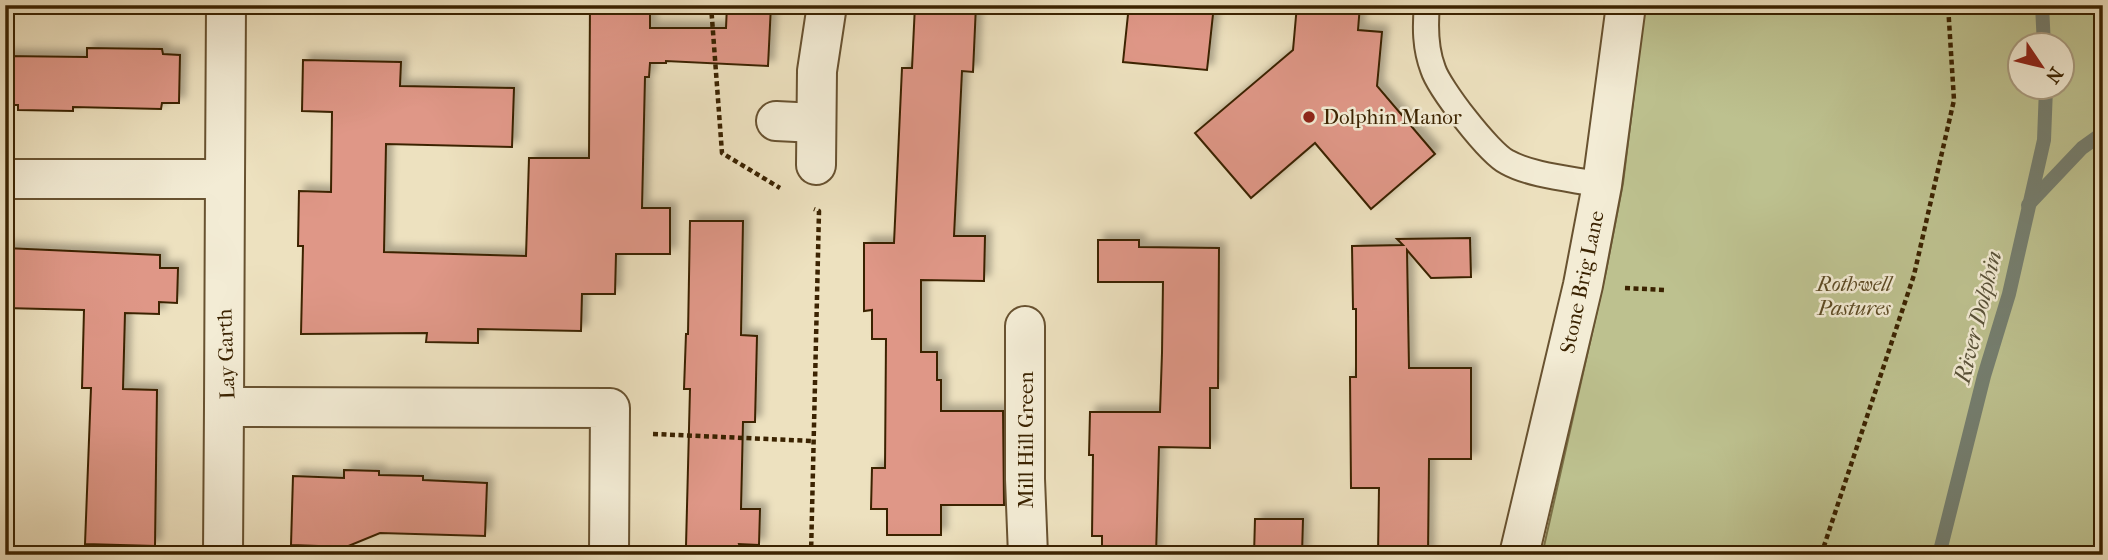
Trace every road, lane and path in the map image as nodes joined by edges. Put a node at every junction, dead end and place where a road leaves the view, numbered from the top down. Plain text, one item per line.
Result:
1 (226, 5) edge
2 (711, 5) edge
3 (827, 5) edge
4 (1427, 5) edge
5 (1626, 5) edge
6 (1948, 5) edge
7 (776, 121) dead end
8 (816, 123) junction
9 (816, 165) dead end
10 (5, 178) edge
11 (225, 179) junction
12 (1602, 185) junction
13 (786, 192) dead end
14 (808, 205) dead end
15 (1026, 326) dead end
16 (224, 407) junction
17 (610, 420) junction
18 (813, 440) junction
19 (2103, 502) edge
20 (223, 555) edge
21 (609, 555) edge
22 (811, 555) edge
23 (1028, 555) edge
24 (1519, 555) edge
25 (1821, 555) edge
26 (2095, 555) edge

1 - 11 street, Lay Garth
2 - 13 path
3 - 8 street
4 - 12 lane
5 - 12 street, Stone Brig Lane
6 - 25 path
7 - 8 street
8 - 9 street
10 - 11 street
11 - 16 street, Lay Garth
12 - 24 street, Stone Brig Lane
14 - 18 path
15 - 23 street, Mill Hill Green
16 - 17 street, Lay Garth
16 - 20 street
17 - 18 path
17 - 21 street
18 - 22 path
19 - 26 path

